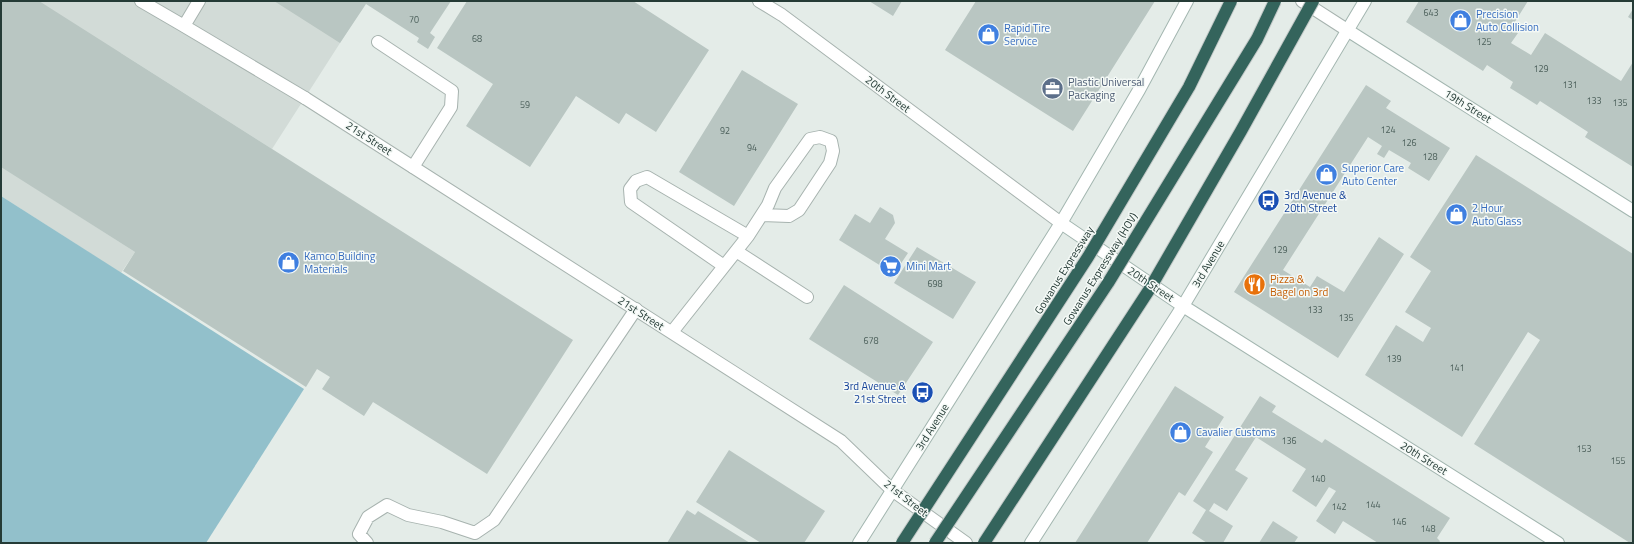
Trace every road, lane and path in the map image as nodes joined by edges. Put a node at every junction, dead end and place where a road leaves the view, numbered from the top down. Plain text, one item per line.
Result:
1 (141, 1) edge
2 (199, 1) edge
3 (759, 1) edge
4 (1188, 1) edge
5 (1231, 1) edge
6 (1275, 1) edge
7 (1302, 1) edge
8 (1312, 1) edge
9 (1365, 1) edge
10 (184, 26) junction
11 (1347, 30) junction
12 (378, 42) dead end
13 (413, 167) junction
14 (1633, 211) edge
15 (762, 215) junction
16 (1061, 223) junction
17 (748, 236) junction
18 (736, 251) junction
19 (724, 266) junction
20 (807, 297) dead end
21 (1183, 306) junction
22 (636, 309) junction
23 (672, 332) junction
24 (892, 490) junction
25 (367, 543) edge
26 (859, 543) edge
27 (902, 543) edge
28 (935, 543) edge
29 (966, 543) edge
30 (984, 543) edge
31 (1031, 543) edge
32 (1558, 543) edge

1 - 10 main road, 21st Street
2 - 10 main road
3 - 16 main road, 20th Street
4 - 16 main road, 3rd Avenue
5 - 27 highway, Gowanus Expressway, bridge
6 - 28 highway, Gowanus Expressway (HOV), bridge
7 - 11 main road, 19th Street
8 - 30 highway, bridge
9 - 11 main road, 3rd Avenue
10 - 13 main road, 21st Street
11 - 14 main road, 19th Street
11 - 21 main road, 3rd Avenue
12 - 13 main road
13 - 22 main road, 21st Street
15 - 15 main road
15 - 17 main road
16 - 21 main road, 20th Street
16 - 24 main road, 3rd Avenue
17 - 18 main road
17 - 19 main road
18 - 19 main road
18 - 20 main road
19 - 23 main road
21 - 31 main road, 3rd Avenue
21 - 32 main road, 20th Street
22 - 23 main road, 21st Street
22 - 25 main road
23 - 24 main road, 21st Street
24 - 26 main road, 3rd Avenue
24 - 29 main road, 21st Street

